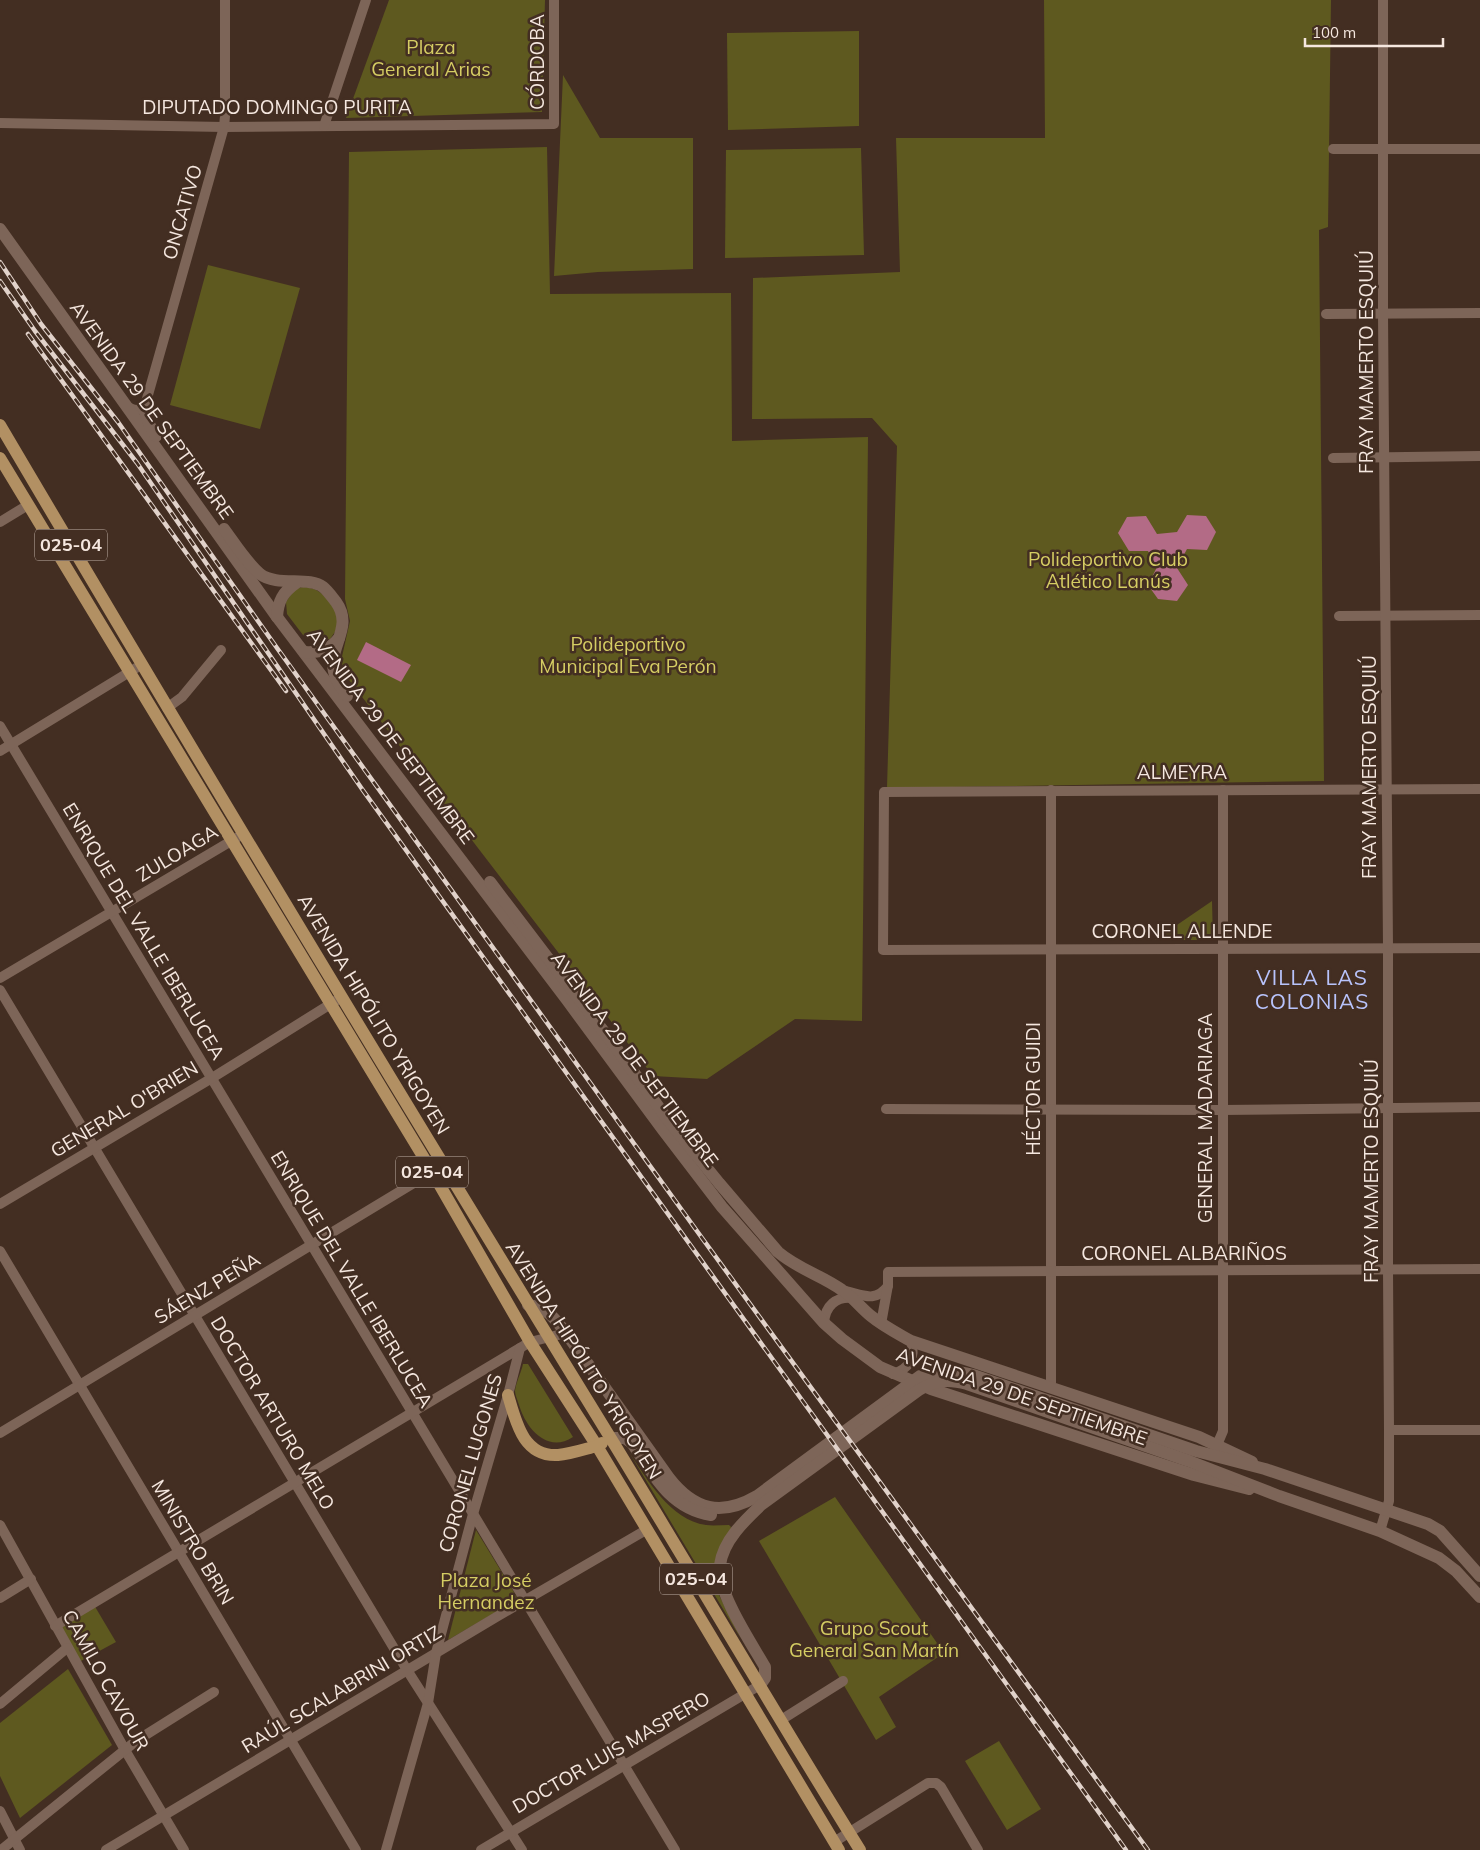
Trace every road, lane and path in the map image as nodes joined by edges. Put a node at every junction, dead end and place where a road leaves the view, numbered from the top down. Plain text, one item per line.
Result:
1 (225, 0) edge
2 (366, 0) edge
3 (554, 0) edge
4 (1383, 0) edge
5 (0, 123) edge
6 (554, 124) joint
7 (324, 126) junction
8 (224, 127) junction
9 (1333, 149) dead end
10 (1480, 149) edge
11 (1383, 150) junction
12 (0, 229) edge
13 (1480, 313) edge
14 (1326, 314) dead end
15 (1383, 314) junction
16 (126, 406) junction
17 (144, 409) junction
18 (0, 426) edge
19 (1480, 456) edge
20 (1385, 457) junction
21 (0, 458) edge
22 (1333, 458) dead end
23 (28, 505) junction
24 (0, 522) edge
25 (296, 582) junction
26 (1480, 615) edge
27 (1340, 616) dead end
28 (1386, 616) junction
29 (277, 617) junction
30 (340, 636) junction
31 (222, 650) dead end
32 (304, 652) junction
33 (142, 665) junction
34 (129, 672) junction
35 (168, 708) junction
36 (0, 726) edge
37 (11, 744) junction
38 (0, 751) edge
39 (1480, 789) edge
40 (1050, 790) junction
41 (1223, 790) junction
42 (1386, 790) junction
43 (243, 834) junction
44 (231, 842) junction
45 (112, 913) junction
46 (1388, 948) junction
47 (1480, 948) edge
48 (1223, 949) junction
49 (883, 950) joint
50 (1051, 950) junction
51 (0, 978) edge
52 (0, 990) edge
53 (343, 997) junction
54 (331, 1005) junction
55 (212, 1078) junction
56 (1480, 1107) edge
57 (1388, 1108) junction
58 (886, 1110) dead end
59 (1051, 1110) junction
60 (1222, 1110) junction
61 (94, 1148) junction
62 (432, 1172) junction
63 (0, 1204) edge
64 (312, 1245) junction
65 (0, 1251) edge
66 (1222, 1269) junction
67 (1480, 1269) edge
68 (1388, 1270) junction
69 (1051, 1272) junction
70 (888, 1285) junction
71 (849, 1294) junction
72 (528, 1305) junction
73 (196, 1316) junction
74 (824, 1323) junction
75 (881, 1324) junction
76 (566, 1334) junction
77 (547, 1337) junction
78 (911, 1341) junction
79 (525, 1345) junction
80 (893, 1374) junction
81 (80, 1386) junction
82 (1051, 1387) junction
83 (508, 1395) junction
84 (412, 1413) junction
85 (1390, 1430) junction
86 (1480, 1430) edge
87 (0, 1433) edge
88 (610, 1438) junction
89 (635, 1440) junction
90 (597, 1446) junction
91 (1218, 1446) junction
92 (559, 1455) junction
93 (1192, 1456) junction
94 (604, 1458) junction
95 (1266, 1469) junction
96 (294, 1483) junction
97 (1279, 1496) junction
98 (761, 1505) junction
99 (1387, 1510) junction
100 (472, 1514) junction
101 (0, 1525) edge
102 (646, 1530) junction
103 (1380, 1531) junction
104 (179, 1552) junction
105 (1480, 1576) edge
106 (31, 1579) junction
107 (1480, 1597) edge
108 (0, 1598) edge
109 (525, 1600) junction
110 (55, 1626) junction
111 (67, 1648) junction
112 (436, 1653) junction
113 (407, 1670) junction
114 (843, 1681) dead end
115 (760, 1685) junction
116 (214, 1692) dead end
117 (744, 1695) junction
118 (428, 1703) junction
119 (0, 1704) edge
120 (781, 1720) junction
121 (290, 1740) junction
122 (124, 1750) junction
123 (623, 1765) junction
124 (0, 1812) edge
125 (164, 1816) junction
126 (511, 1832) junction
127 (849, 1833) junction
128 (14, 1839) junction
129 (837, 1846) edge
130 (855, 1849) edge
131 (1, 1850) edge
132 (20, 1850) edge
133 (106, 1850) edge
134 (184, 1850) edge
135 (356, 1850) edge
136 (386, 1850) edge
137 (481, 1850) edge
138 (522, 1850) edge
139 (675, 1850) edge
140 (978, 1850) edge

1 - 8 street, ONCATIVO
2 - 7 street
3 - 6 street, CÓRDOBA
4 - 11 street, FRAY MAMERTO ESQUIÚ
5 - 8 street, DIPUTADO DOMINGO PURITA
6 - 7 street, DIPUTADO DOMINGO PURITA
7 - 8 street, DIPUTADO DOMINGO PURITA
8 - 17 street, ONCATIVO
9 - 11 street
10 - 11 street
11 - 15 street, FRAY MAMERTO ESQUIÚ
12 - 16 street, AVENIDA 29 DE SEPTIEMBRE
13 - 15 street
14 - 15 street
15 - 20 street, FRAY MAMERTO ESQUIÚ
16 - 17 street
16 - 29 street, AVENIDA 29 DE SEPTIEMBRE
17 - 25 street, AVENIDA 29 DE SEPTIEMBRE
18 - 33 main road, AVENIDA HIPÓLITO YRIGOYEN / 025-04
19 - 20 street
20 - 22 street
20 - 28 street, FRAY MAMERTO ESQUIÚ
21 - 23 main road, AVENIDA HIPÓLITO YRIGOYEN / 025-04
23 - 24 street
23 - 34 main road, AVENIDA HIPÓLITO YRIGOYEN / 025-04
25 - 29 street
25 - 30 street, AVENIDA 29 DE SEPTIEMBRE
26 - 28 street
27 - 28 street
28 - 42 street, FRAY MAMERTO ESQUIÚ
29 - 32 street, AVENIDA 29 DE SEPTIEMBRE
30 - 32 street
30 - 71 street, AVENIDA 29 DE SEPTIEMBRE
31 - 35 street
32 - 74 street, AVENIDA 29 DE SEPTIEMBRE
33 - 34 street
33 - 35 main road, AVENIDA HIPÓLITO YRIGOYEN / 025-04
34 - 37 street
34 - 44 main road, AVENIDA HIPÓLITO YRIGOYEN / 025-04
35 - 43 main road, AVENIDA HIPÓLITO YRIGOYEN / 025-04
36 - 37 street, ENRIQUE DEL VALLE IBERLUCEA
37 - 38 street
37 - 45 street, ENRIQUE DEL VALLE IBERLUCEA
39 - 42 street, ALMEYRA
40 - 41 street, ALMEYRA
40 - 49 street, ALMEYRA
40 - 50 street, HÉCTOR GUIDI
41 - 42 street, ALMEYRA
41 - 48 street, GENERAL MADARIAGA
42 - 46 street, FRAY MAMERTO ESQUIÚ
43 - 44 street, ZULOAGA
43 - 53 main road, AVENIDA HIPÓLITO YRIGOYEN / 025-04
44 - 45 street, ZULOAGA
44 - 54 main road, AVENIDA HIPÓLITO YRIGOYEN / 025-04
45 - 51 street, ZULOAGA
45 - 55 street, ENRIQUE DEL VALLE IBERLUCEA
46 - 47 street, CORONEL ALLENDE
46 - 48 street, CORONEL ALLENDE
46 - 57 street, FRAY MAMERTO ESQUIÚ
48 - 50 street, CORONEL ALLENDE
48 - 60 street, GENERAL MADARIAGA
49 - 50 street, CORONEL ALLENDE
50 - 59 street, HÉCTOR GUIDI
52 - 61 street, DOCTOR ARTURO MELO
53 - 54 street, GENERAL O'BRIEN
53 - 72 main road, AVENIDA HIPÓLITO YRIGOYEN / 025-04
54 - 55 street, GENERAL O'BRIEN
54 - 62 main road, AVENIDA HIPÓLITO YRIGOYEN / 025-04
55 - 61 street, GENERAL O'BRIEN
55 - 64 street, ENRIQUE DEL VALLE IBERLUCEA
56 - 57 street
57 - 60 street
57 - 68 street, FRAY MAMERTO ESQUIÚ
58 - 59 street
59 - 60 street
59 - 69 street, HÉCTOR GUIDI
60 - 66 street, GENERAL MADARIAGA
61 - 63 street, GENERAL O'BRIEN
61 - 73 street, DOCTOR ARTURO MELO
62 - 64 street, SÁENZ PEÑA
62 - 79 main road, AVENIDA HIPÓLITO YRIGOYEN / 025-04
64 - 73 street, SÁENZ PEÑA
64 - 84 street, ENRIQUE DEL VALLE IBERLUCEA
65 - 81 street, MINISTRO BRIN
66 - 68 street, CORONEL ALBARIÑOS
66 - 69 street, CORONEL ALBARIÑOS
66 - 91 street, GENERAL MADARIAGA
67 - 68 street, CORONEL ALBARIÑOS
68 - 85 street, FRAY MAMERTO ESQUIÚ
69 - 70 street, CORONEL ALBARIÑOS
69 - 82 street, HÉCTOR GUIDI
70 - 71 street
70 - 75 street
71 - 74 street
71 - 75 street, AVENIDA 29 DE SEPTIEMBRE
72 - 76 street
72 - 77 main road, AVENIDA HIPÓLITO YRIGOYEN / 025-04
73 - 81 street, SÁENZ PEÑA
73 - 96 street, DOCTOR ARTURO MELO
74 - 80 street, AVENIDA 29 DE SEPTIEMBRE
75 - 78 street, AVENIDA 29 DE SEPTIEMBRE
76 - 77 street
76 - 89 street
77 - 79 street
77 - 88 main road, AVENIDA HIPÓLITO YRIGOYEN / 025-04
78 - 80 street
78 - 82 street, AVENIDA 29 DE SEPTIEMBRE
79 - 83 street, CORONEL LUGONES
79 - 84 street
79 - 90 main road, AVENIDA HIPÓLITO YRIGOYEN / 025-04
80 - 97 street, AVENIDA 29 DE SEPTIEMBRE
81 - 87 street, SÁENZ PEÑA
81 - 104 street, MINISTRO BRIN
82 - 91 street, AVENIDA 29 DE SEPTIEMBRE
83 - 92 main road
83 - 100 street, CORONEL LUGONES
84 - 96 street
84 - 100 street, ENRIQUE DEL VALLE IBERLUCEA
85 - 86 street
85 - 99 street, FRAY MAMERTO ESQUIÚ
88 - 89 street
88 - 90 main road
88 - 115 main road, AVENIDA HIPÓLITO YRIGOYEN / 025-04
89 - 93 street
89 - 98 street
90 - 92 main road
90 - 94 main road, AVENIDA HIPÓLITO YRIGOYEN / 025-04
91 - 95 street, AVENIDA 29 DE SEPTIEMBRE
92 - 94 main road
93 - 95 street
93 - 97 street
93 - 98 street
94 - 102 main road, AVENIDA HIPÓLITO YRIGOYEN / 025-04
95 - 99 street, AVENIDA 29 DE SEPTIEMBRE
96 - 104 street
96 - 113 street, DOCTOR ARTURO MELO
97 - 103 street, AVENIDA 29 DE SEPTIEMBRE
98 - 115 street
99 - 103 street, FRAY MAMERTO ESQUIÚ
99 - 105 street, AVENIDA 29 DE SEPTIEMBRE
100 - 109 street, ENRIQUE DEL VALLE IBERLUCEA
100 - 112 street, CORONEL LUGONES
101 - 106 street, CAMILO CAVOUR
102 - 109 street, RAÚL SCALABRINI ORTIZ
102 - 117 main road, AVENIDA HIPÓLITO YRIGOYEN / 025-04
103 - 107 street, AVENIDA 29 DE SEPTIEMBRE
104 - 110 street
104 - 121 street, MINISTRO BRIN
106 - 108 street
106 - 110 street, CAMILO CAVOUR
109 - 112 street, RAÚL SCALABRINI ORTIZ
109 - 123 street, ENRIQUE DEL VALLE IBERLUCEA
110 - 111 street, CAMILO CAVOUR
111 - 119 street
111 - 122 street, CAMILO CAVOUR
112 - 113 street, RAÚL SCALABRINI ORTIZ
112 - 118 street, CORONEL LUGONES
113 - 118 street, DOCTOR ARTURO MELO
113 - 121 street, RAÚL SCALABRINI ORTIZ
114 - 120 street
115 - 117 street, DOCTOR LUIS MASPERO
115 - 120 main road, AVENIDA HIPÓLITO YRIGOYEN / 025-04
116 - 122 street
117 - 123 street, DOCTOR LUIS MASPERO
117 - 129 main road, AVENIDA HIPÓLITO YRIGOYEN / 025-04
118 - 126 street, DOCTOR ARTURO MELO
118 - 136 street, CORONEL LUGONES
120 - 127 main road, AVENIDA HIPÓLITO YRIGOYEN / 025-04
121 - 125 street, RAÚL SCALABRINI ORTIZ
121 - 135 street, MINISTRO BRIN
122 - 125 street, CAMILO CAVOUR
122 - 128 street
123 - 126 street, DOCTOR LUIS MASPERO
123 - 139 street, ENRIQUE DEL VALLE IBERLUCEA
124 - 128 street
125 - 133 street, RAÚL SCALABRINI ORTIZ
125 - 134 street, CAMILO CAVOUR
126 - 137 street, DOCTOR LUIS MASPERO
126 - 138 street, DOCTOR ARTURO MELO
127 - 129 street
127 - 130 main road, AVENIDA HIPÓLITO YRIGOYEN / 025-04
127 - 140 street
128 - 131 street
128 - 132 street

